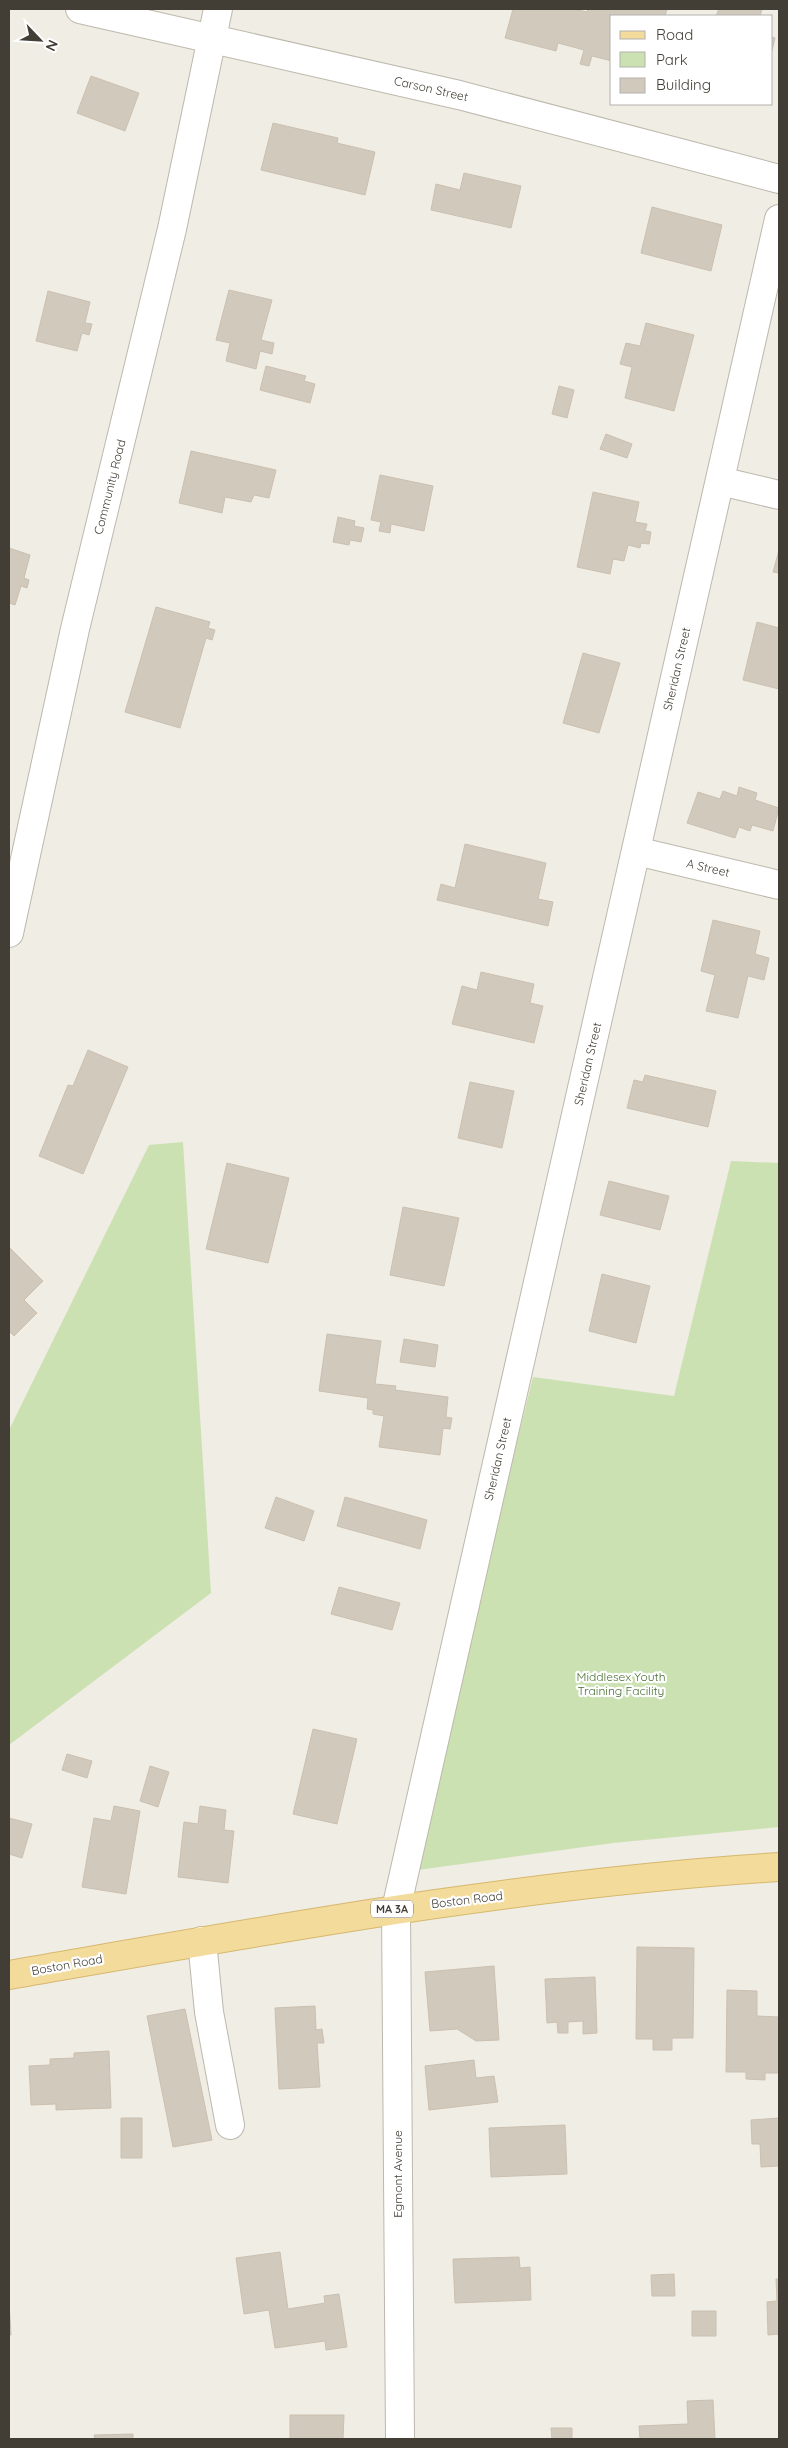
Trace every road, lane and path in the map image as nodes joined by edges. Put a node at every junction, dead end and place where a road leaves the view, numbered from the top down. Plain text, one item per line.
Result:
1 (80, 9) edge
2 (218, 9) edge
3 (212, 40) junction
4 (779, 179) edge
5 (779, 220) edge
6 (720, 481) junction
7 (779, 495) edge
8 (636, 851) junction
9 (779, 885) edge
10 (9, 933) edge
11 (779, 1867) edge
12 (396, 1909) junction
13 (202, 1941) junction
14 (9, 1975) edge
15 (230, 2125) dead end
16 (400, 2439) edge

1 - 3 street, Carson Street
2 - 3 street, Community Road
3 - 4 street, Carson Street
3 - 10 street, Community Road
5 - 6 street, Sheridan Street
6 - 7 street
6 - 8 street, Sheridan Street
8 - 9 street, A Street
8 - 12 street, Sheridan Street
11 - 12 main road, Boston Road / MA 3A
12 - 13 main road, Boston Road / MA 3A
12 - 16 street, Egmont Avenue
13 - 14 main road, Boston Road / MA 3A
13 - 15 street

